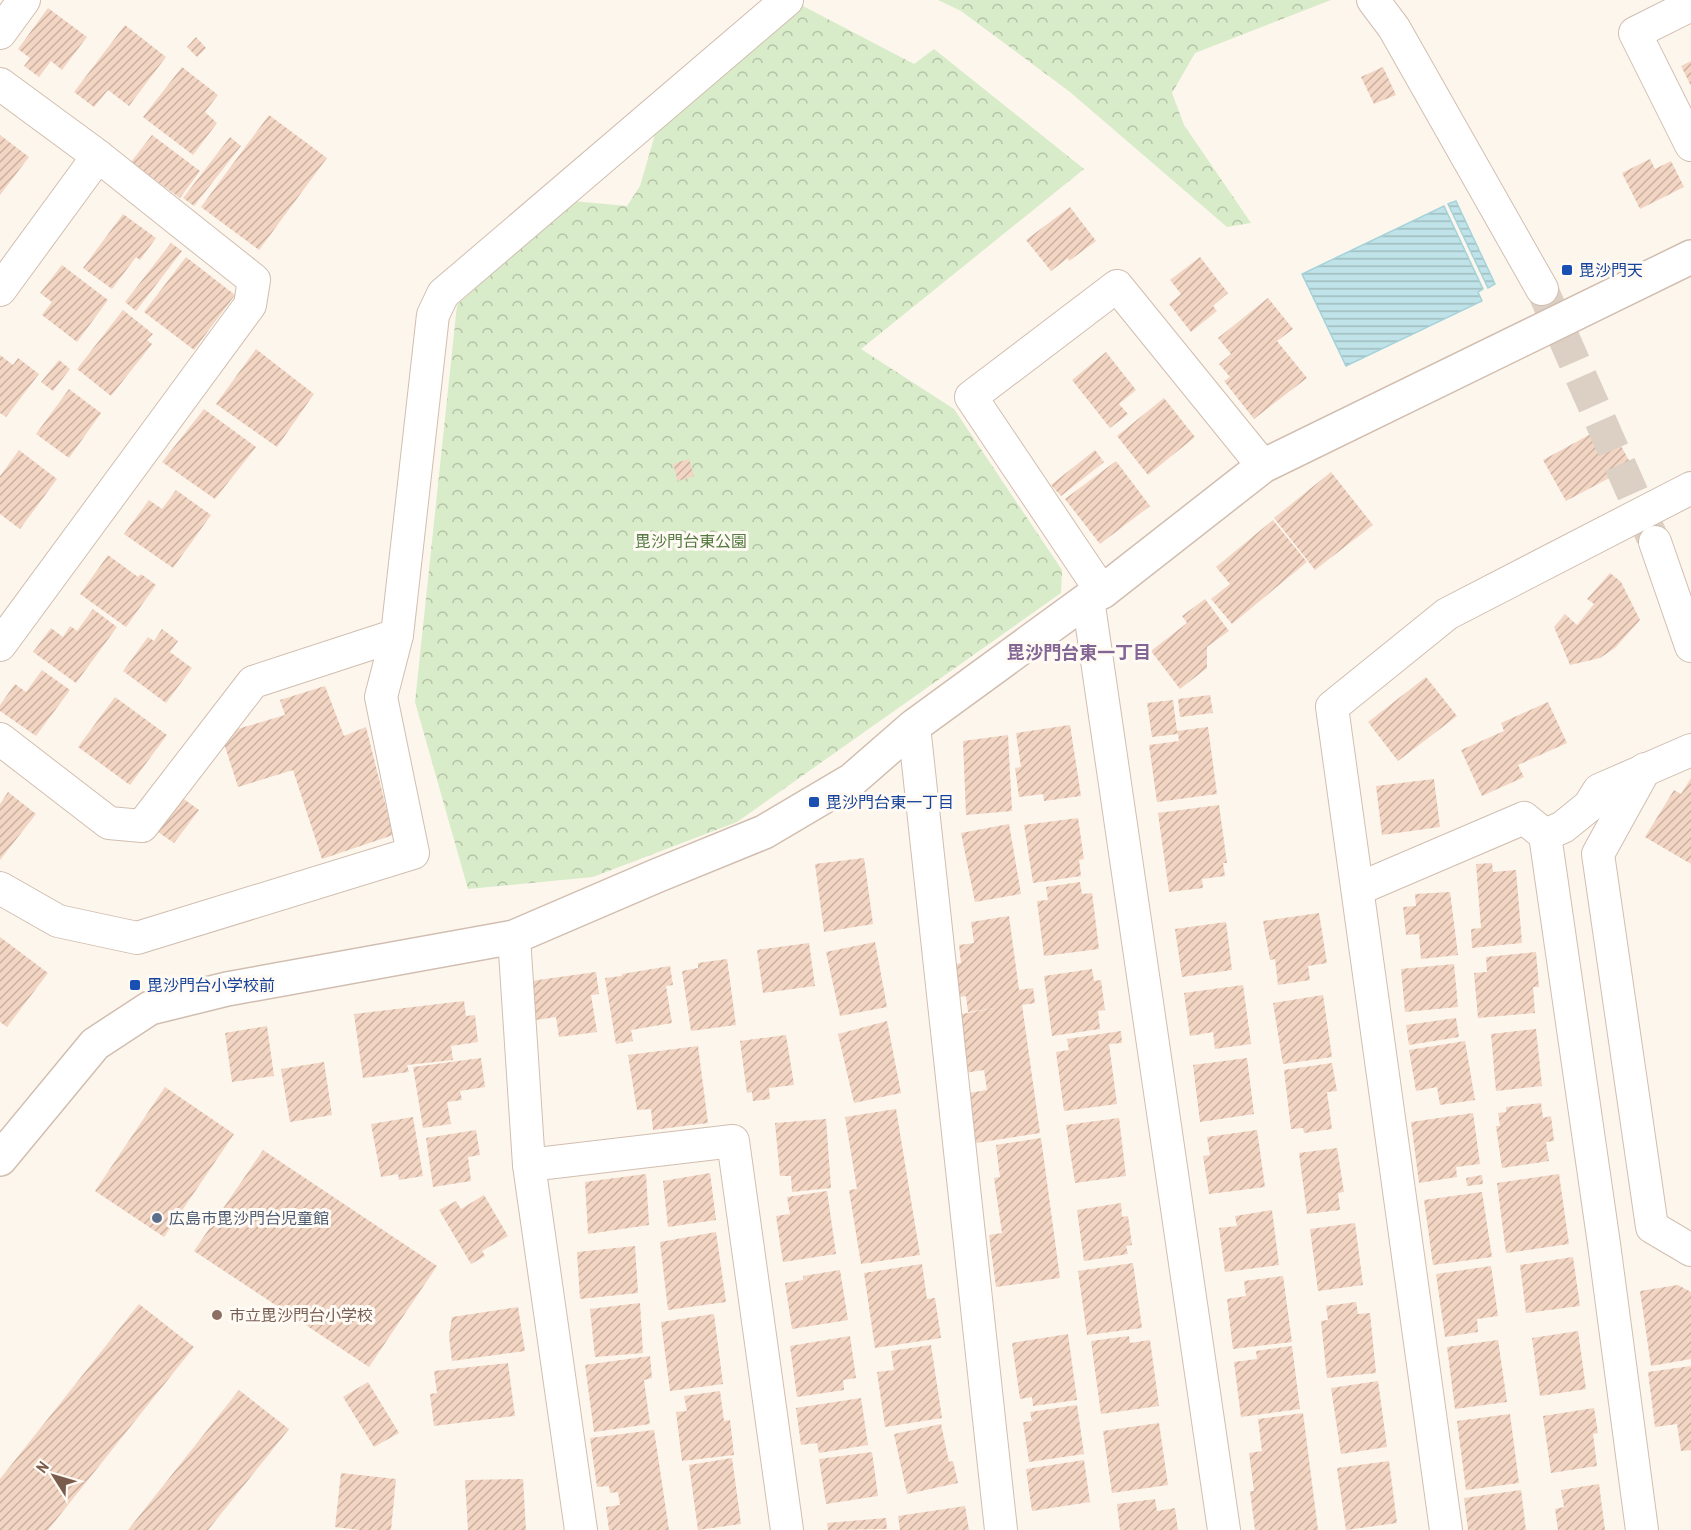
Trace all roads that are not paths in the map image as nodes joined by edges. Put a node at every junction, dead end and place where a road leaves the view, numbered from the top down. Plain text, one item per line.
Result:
1 (24, 0) edge
2 (787, 0) edge
3 (1373, 0) edge
4 (1691, 5) edge
5 (0, 33) edge
6 (0, 84) edge
7 (1691, 145) edge
8 (98, 156) junction
9 (1691, 257) edge
10 (1542, 288) tunnel mouth
11 (0, 290) edge
12 (1263, 466) junction
13 (1691, 488) edge
14 (1654, 542) tunnel mouth
15 (1095, 595) junction
16 (398, 635) junction
17 (0, 645) edge
18 (1691, 646) edge
19 (914, 726) junction
20 (0, 739) edge
21 (1691, 750) edge
22 (1646, 769) junction
23 (1545, 835) junction
24 (0, 888) edge
25 (1358, 889) junction
26 (514, 938) junction
27 (1, 1155) edge
28 (529, 1165) junction
29 (1691, 1250) edge
30 (581, 1530) edge
31 (788, 1530) edge
32 (1001, 1530) edge
33 (1224, 1530) edge
34 (1446, 1530) edge
35 (1642, 1530) edge

1 - 5 street
2 - 16 street
3 - 10 street
4 - 7 street
6 - 8 street
8 - 11 street
8 - 17 street
9 - 12 street
12 - 15 street
12 - 15 street
13 - 25 street
14 - 18 street
15 - 19 street
15 - 33 street
16 - 20 street
16 - 24 street
19 - 26 street
19 - 32 street
21 - 22 street
22 - 23 street
22 - 29 street
23 - 25 street
23 - 35 street
25 - 34 street
26 - 27 street
26 - 28 street
28 - 30 street
28 - 31 street

